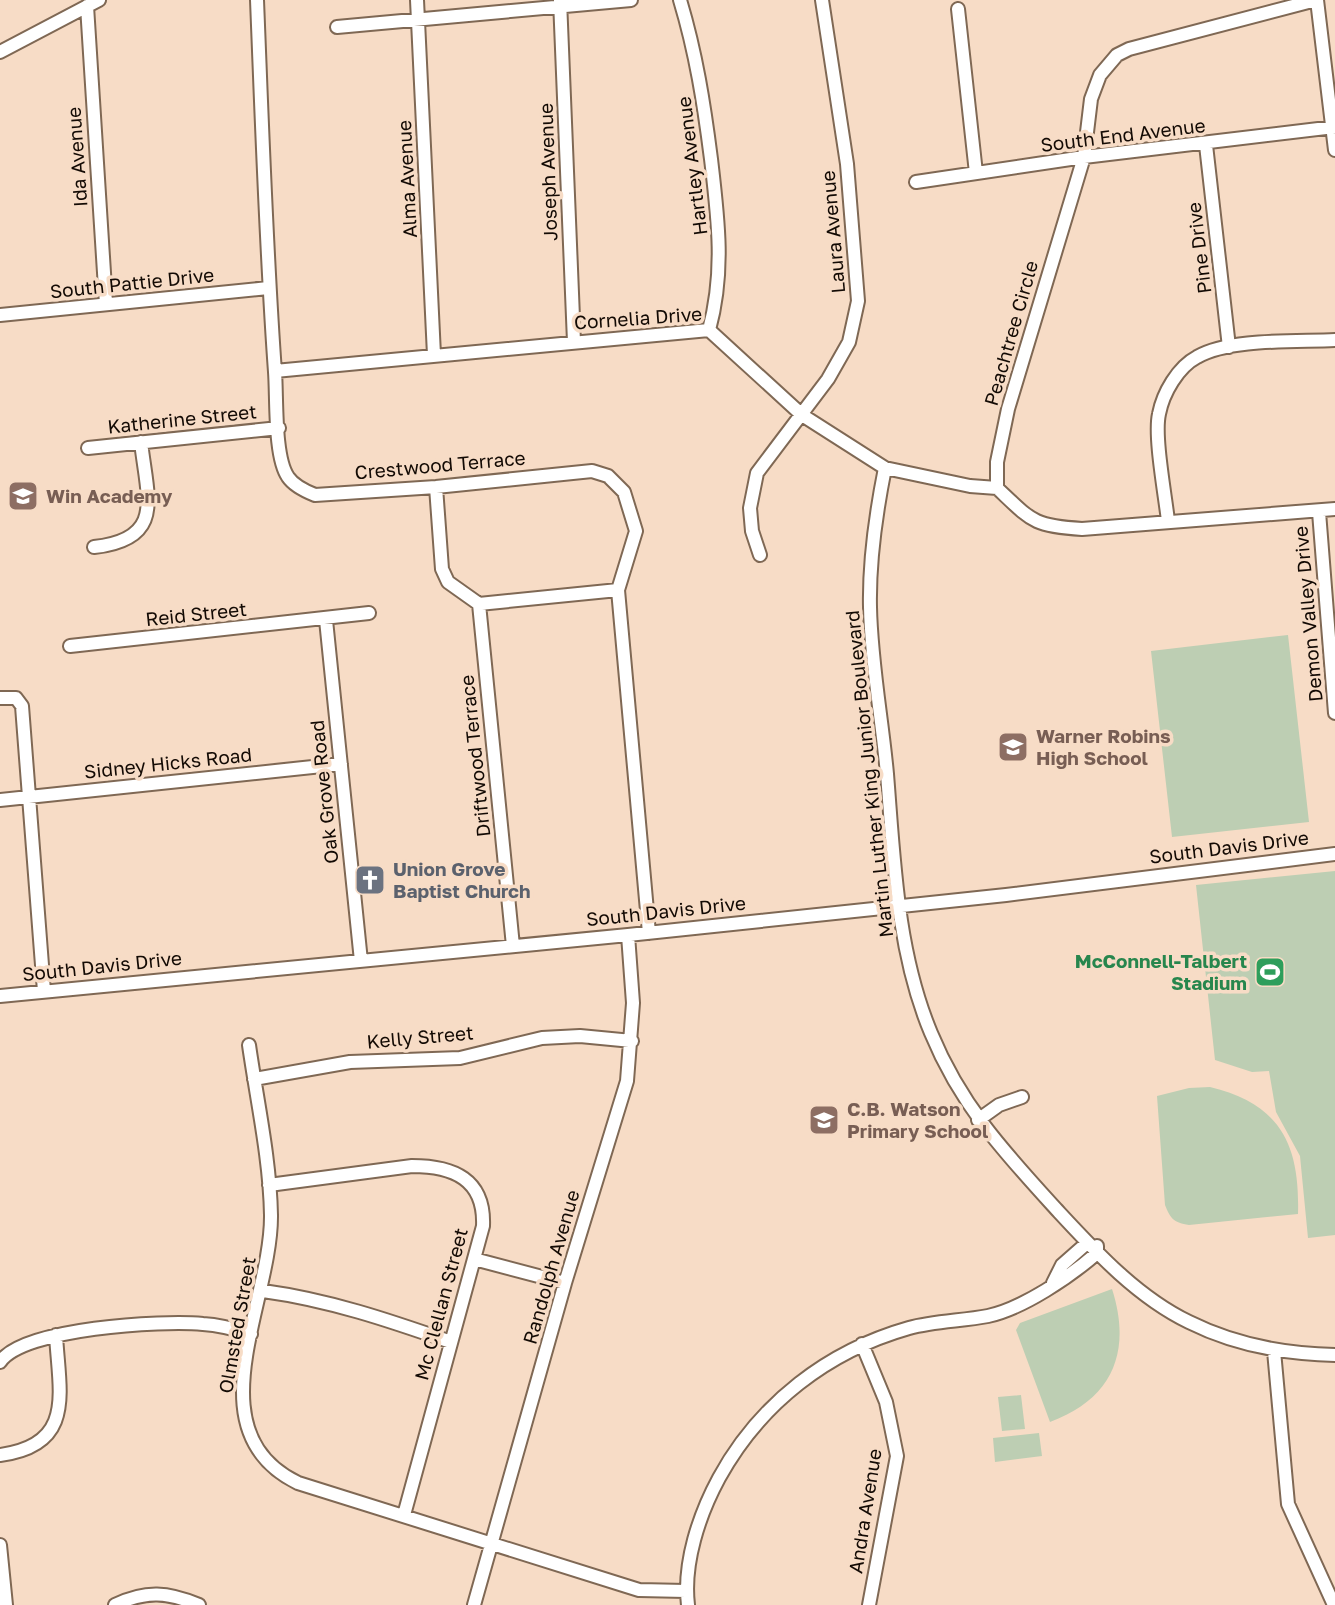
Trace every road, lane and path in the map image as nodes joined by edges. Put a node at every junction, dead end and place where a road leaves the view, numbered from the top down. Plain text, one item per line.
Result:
1 (257, 0) edge
2 (417, 0) edge
3 (631, 0) edge
4 (680, 0) edge
5 (822, 0) edge
6 (1316, 0) edge
7 (93, 3) edge
8 (560, 4) edge
9 (958, 9) dead end
10 (419, 22) junction
11 (337, 27) dead end
12 (0, 52) edge
13 (1334, 127) edge
14 (1206, 145) junction
15 (1335, 150) edge
16 (1084, 157) junction
17 (976, 173) junction
18 (916, 182) dead end
19 (268, 288) junction
20 (106, 304) junction
21 (0, 315) edge
22 (709, 330) junction
23 (1335, 340) edge
24 (574, 342) junction
25 (1229, 347) junction
26 (435, 355) junction
27 (275, 371) junction
28 (802, 415) junction
29 (279, 428) junction
30 (141, 442) junction
31 (88, 448) dead end
32 (885, 468) junction
33 (436, 487) junction
34 (997, 488) junction
35 (1335, 509) edge
36 (1319, 512) junction
37 (1167, 521) junction
38 (94, 547) dead end
39 (760, 555) dead end
40 (618, 590) junction
41 (479, 604) junction
42 (369, 613) dead end
43 (326, 620) junction
44 (70, 646) dead end
45 (0, 698) edge
46 (1335, 713) edge
47 (341, 764) junction
48 (30, 798) junction
49 (0, 800) edge
50 (1335, 854) edge
51 (900, 906) junction
52 (649, 933) junction
53 (628, 935) junction
54 (513, 946) junction
55 (362, 961) junction
56 (44, 991) junction
57 (0, 996) edge
58 (632, 1041) junction
59 (249, 1045) dead end
60 (254, 1079) junction
61 (1022, 1097) dead end
62 (978, 1120) junction
63 (269, 1185) junction
64 (1087, 1243) junction
65 (1097, 1253) junction
66 (474, 1259) junction
67 (565, 1283) junction
68 (1053, 1283) junction
69 (262, 1291) junction
70 (251, 1334) junction
71 (56, 1335) junction
72 (451, 1342) junction
73 (862, 1344) junction
74 (1274, 1351) junction
75 (1335, 1355) edge
76 (0, 1362) edge
77 (0, 1455) edge
78 (404, 1515) junction
79 (491, 1542) junction
80 (0, 1545) edge
81 (639, 1590) junction
82 (686, 1591) junction
83 (6, 1605) edge
84 (115, 1605) edge
85 (199, 1605) edge
86 (474, 1605) edge
87 (635, 1605) edge
88 (688, 1605) edge
89 (869, 1605) edge
90 (1334, 1605) edge

1 - 19 street, Crestwood Terrace
2 - 10 street, Alma Avenue
3 - 8 street
4 - 22 street, Hartley Avenue
5 - 28 street, Laura Avenue
6 - 13 street
6 - 16 street, Peachtree Circle
7 - 12 street
7 - 20 street, Ida Avenue
8 - 10 street
8 - 24 street, Joseph Avenue
9 - 17 street
10 - 11 street
10 - 26 street, Alma Avenue
13 - 14 street, South End Avenue
13 - 15 street
14 - 16 street, South End Avenue
14 - 25 street, Pine Drive
16 - 17 street, South End Avenue
16 - 34 street, Peachtree Circle
17 - 18 street, South End Avenue
19 - 20 street, South Pattie Drive
19 - 27 street, Crestwood Terrace
20 - 21 street, South Pattie Drive
22 - 24 street, Cornelia Drive
22 - 28 street, Cornelia Drive
23 - 25 street
24 - 26 street, Cornelia Drive
25 - 37 street
26 - 27 street, Cornelia Drive
27 - 29 street, Crestwood Terrace
28 - 32 street, Cornelia Drive
28 - 39 street, Laura Avenue
29 - 30 street, Katherine Street
29 - 33 street, Crestwood Terrace
30 - 31 street, Katherine Street
30 - 38 street
32 - 34 street, Cornelia Drive
32 - 51 street, Martin Luther King Junior Boulevard
33 - 40 street, Crestwood Terrace
33 - 41 street
34 - 37 street
35 - 36 street
36 - 37 street
36 - 46 street, Demon Valley Drive
40 - 41 street
40 - 52 street, Crestwood Terrace
41 - 54 street, Driftwood Terrace
42 - 43 street, Reid Street
43 - 44 street, Reid Street
43 - 47 street, Oak Grove Road
45 - 48 street
47 - 48 street, Sidney Hicks Road
47 - 55 street, Oak Grove Road
48 - 49 street, Sidney Hicks Road
48 - 56 street
50 - 51 street, South Davis Drive
51 - 52 street, South Davis Drive
51 - 62 street, Martin Luther King Junior Boulevard
52 - 53 street, South Davis Drive
53 - 54 street, South Davis Drive
53 - 58 street, Randolph Avenue
54 - 55 street, South Davis Drive
55 - 56 street, South Davis Drive
56 - 57 street, South Davis Drive
58 - 60 street, Kelly Street
58 - 67 street, Randolph Avenue
59 - 60 street, Olmsted Street
60 - 63 street, Olmsted Street
61 - 62 street
62 - 64 street, Martin Luther King Junior Boulevard
63 - 66 street, Mc Clellan Street
63 - 69 street, Olmsted Street
64 - 65 street, Martin Luther King Junior Boulevard
64 - 68 street
65 - 68 street
65 - 74 street, Martin Luther King Junior Boulevard
66 - 67 street
66 - 72 street, Mc Clellan Street
67 - 79 street, Randolph Avenue
68 - 73 street
69 - 70 street, Olmsted Street
69 - 72 street
70 - 71 street
70 - 78 street, Olmsted Street
71 - 76 street
71 - 77 street
72 - 78 street, Mc Clellan Street
73 - 82 street
73 - 89 street, Andra Avenue
74 - 75 street, Martin Luther King Junior Boulevard
74 - 90 street
78 - 79 street, Olmsted Street
79 - 81 street, Olmsted Street
79 - 86 street, Randolph Avenue
80 - 83 street
81 - 82 street, Olmsted Street
81 - 87 street
82 - 88 street
84 - 85 street

